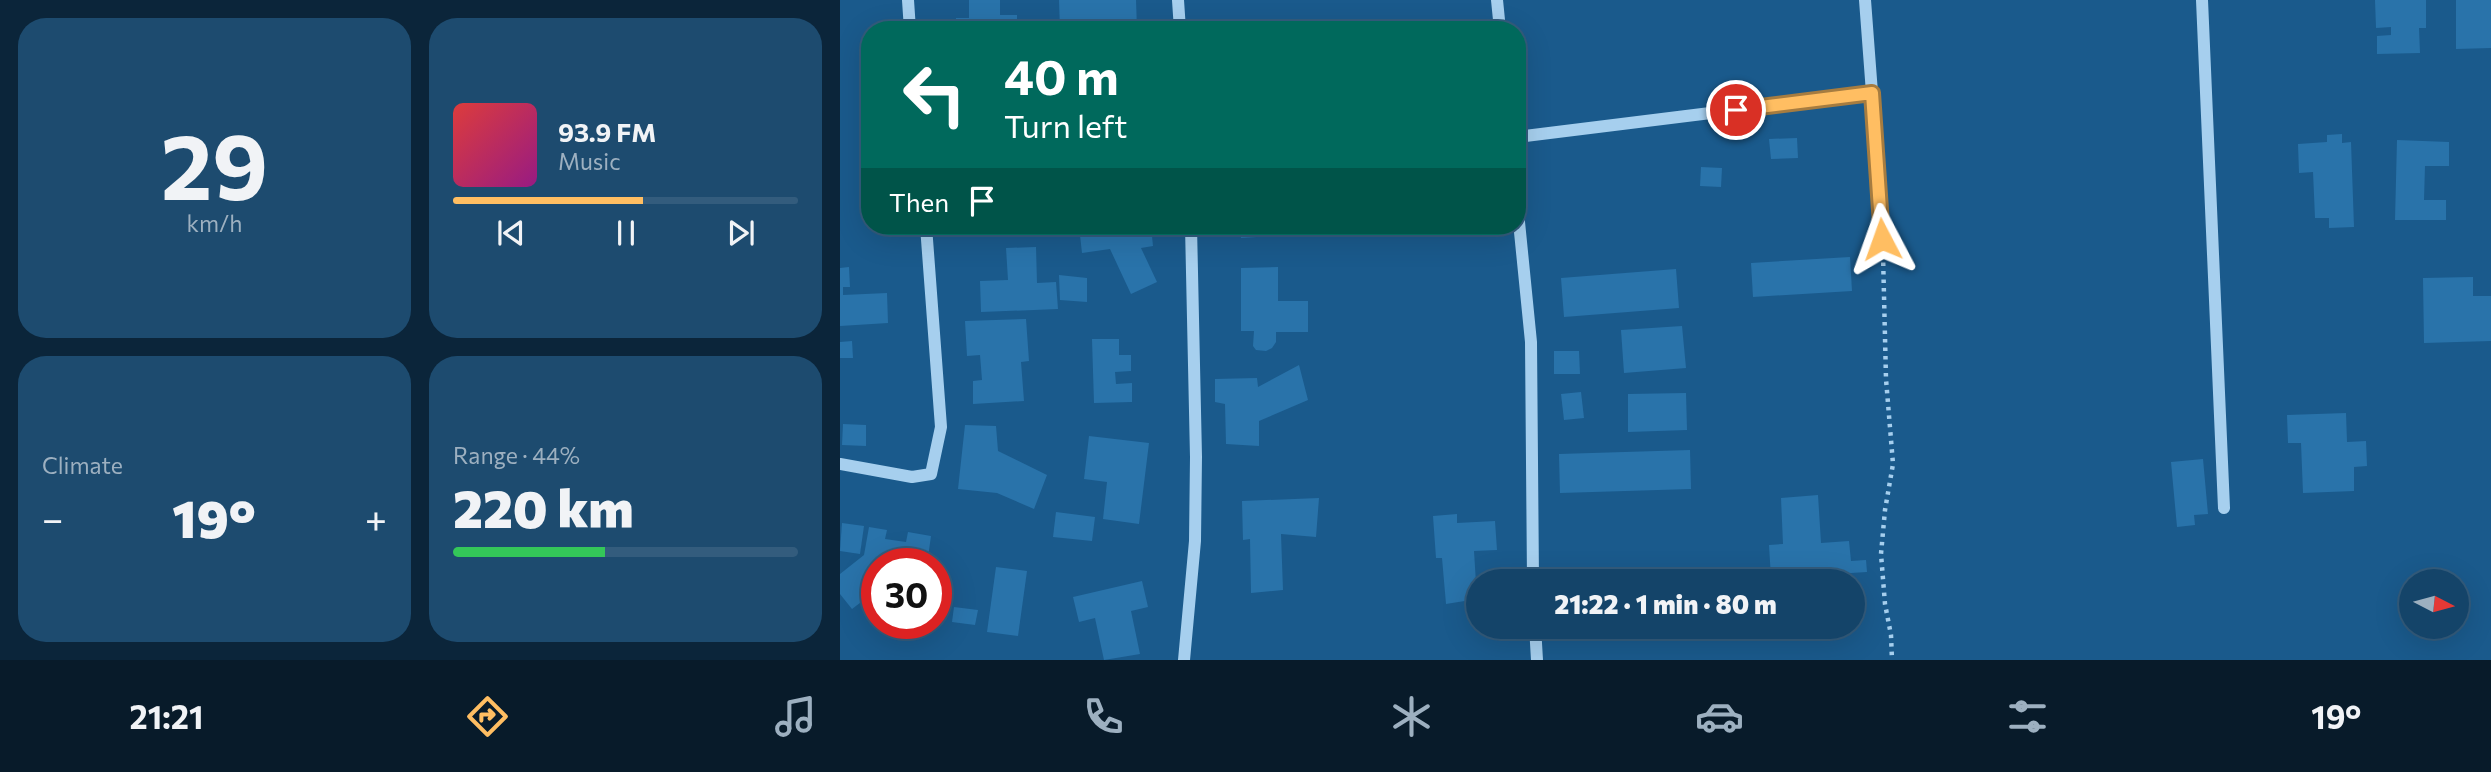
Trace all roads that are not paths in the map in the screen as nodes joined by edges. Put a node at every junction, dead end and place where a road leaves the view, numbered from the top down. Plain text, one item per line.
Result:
1 (908, 0) edge
2 (1178, 0) edge
3 (1497, 0) edge
4 (1865, 0) edge
5 (2203, 0) edge
6 (909, 21) edge
7 (1179, 21) edge
8 (1499, 21) edge
9 (1872, 93) junction
10 (1526, 136) edge
11 (927, 235) edge
12 (1191, 235) edge
13 (1520, 235) edge
14 (1882, 239) road end
15 (840, 464) edge
16 (2224, 508) dead end
17 (1533, 569) edge
18 (1535, 639) edge
19 (1184, 660) edge
20 (1536, 660) edge

1 - 6 street
2 - 7 street
3 - 8 street
4 - 9 street
5 - 16 street
9 - 10 street
9 - 14 street
11 - 15 street
12 - 19 street
13 - 17 street
18 - 20 street

